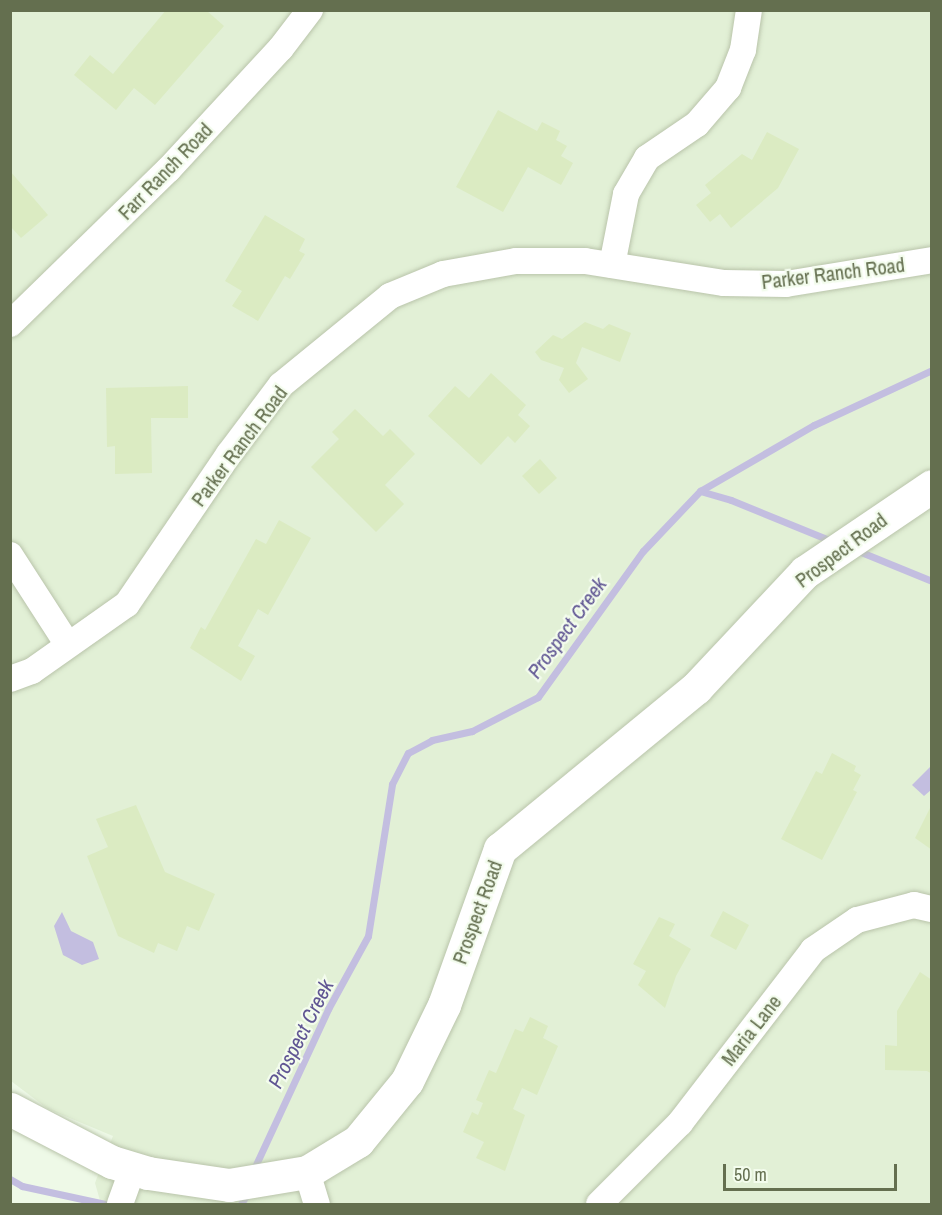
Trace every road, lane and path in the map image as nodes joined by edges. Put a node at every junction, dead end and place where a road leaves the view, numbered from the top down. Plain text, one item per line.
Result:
1 (310, 10) edge
2 (749, 10) edge
3 (932, 260) edge
4 (612, 265) junction
5 (10, 324) edge
6 (926, 494) edge
7 (10, 555) edge
8 (68, 645) junction
9 (10, 679) edge
10 (932, 909) edge
11 (10, 1110) edge
12 (292, 1175) junction
13 (125, 1188) edge
14 (317, 1204) edge
15 (599, 1204) edge

1 - 5 street, Farr Ranch Road
2 - 4 street
3 - 4 street, Parker Ranch Road
4 - 8 street, Parker Ranch Road
6 - 12 street, Prospect Road
7 - 8 street
8 - 9 street, Parker Ranch Road
10 - 15 street, Maria Lane
11 - 13 street, Prospect Road
12 - 13 street, Prospect Road
12 - 14 street

